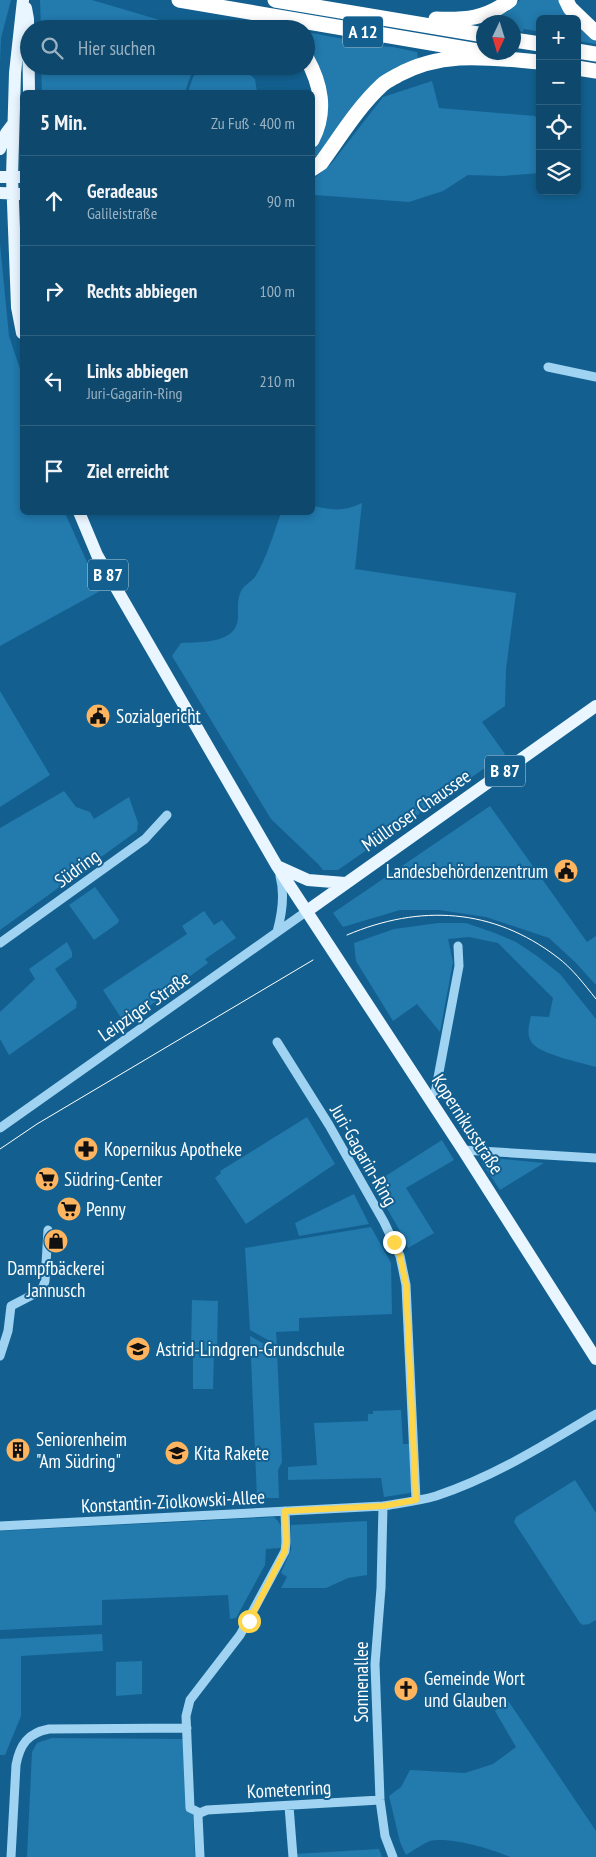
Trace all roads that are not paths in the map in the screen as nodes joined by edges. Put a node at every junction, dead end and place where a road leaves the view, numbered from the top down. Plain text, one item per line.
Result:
1 (23, 0) edge
2 (179, 0) edge
3 (275, 0) edge
4 (510, 0) edge
5 (566, 0) edge
6 (242, 11) junction
7 (350, 13) junction
8 (21, 20) edge
9 (28, 20) edge
10 (260, 20) edge
11 (295, 20) edge
12 (315, 23) edge
13 (20, 27) edge
14 (596, 33) edge
15 (476, 34) edge
16 (521, 41) edge
17 (536, 43) edge
18 (476, 50) edge
19 (581, 52) edge
20 (596, 54) edge
21 (521, 59) edge
22 (536, 61) edge
23 (536, 62) edge
24 (581, 69) edge
25 (315, 72) edge
26 (596, 72) edge
27 (29, 75) edge
28 (29, 90) edge
29 (13, 123) junction
30 (315, 131) edge
31 (0, 149) edge
32 (315, 167) edge
33 (11, 177) edge
34 (11, 193) edge
35 (20, 323) edge
36 (548, 367) dead end
37 (596, 377) edge
38 (80, 515) edge
39 (596, 706) edge
40 (167, 815) dead end
41 (277, 866) junction
42 (344, 883) junction
43 (307, 911) junction
44 (277, 932) junction
45 (0, 943) edge
46 (458, 946) dead end
47 (278, 1042) dead end
48 (433, 1104) junction
49 (0, 1128) edge
50 (463, 1150) junction
51 (596, 1158) edge
52 (48, 1230) dead end
53 (0, 1356) edge
54 (596, 1359) edge
55 (596, 1414) edge
56 (416, 1500) junction
57 (383, 1506) junction
58 (285, 1511) junction
59 (0, 1526) edge
60 (187, 1728) junction
61 (380, 1800) junction
62 (289, 1806) junction
63 (200, 1813) junction
64 (11, 1857) edge
65 (200, 1857) edge
66 (293, 1857) edge
67 (393, 1857) edge

1 - 8 main road
1 - 9 main road
2 - 6 highway, A 12
3 - 7 highway, A 12
4 - 7 highway
5 - 14 highway
6 - 10 highway
6 - 11 highway, A 12
7 - 15 highway, A 12
12 - 18 highway, A 12
13 - 29 main road
16 - 17 highway
19 - 20 highway
21 - 22 highway, A 12
23 - 32 highway
24 - 26 highway
25 - 30 highway
27 - 28 main road
29 - 31 main road
29 - 33 main road
33 - 34 main road
34 - 35 main road
36 - 37 street
38 - 41 main road, B 87
39 - 42 main road, Müllroser Chaussee / B 87
40 - 45 street, Südring
41 - 42 main road
41 - 43 main road, B 87
41 - 44 street
42 - 43 main road, Müllroser Chaussee / B 87
43 - 44 street, Leipziger Straße
43 - 48 main road, Kopernikusstraße
44 - 49 street, Leipziger Straße
46 - 48 street
47 - 56 street, Juri-Gagarin-Ring
48 - 50 main road, Kopernikusstraße
50 - 51 street
50 - 54 main road, Kopernikusstraße
52 - 53 street
55 - 56 street, Konstantin-Ziolkowski-Allee
56 - 57 street, Konstantin-Ziolkowski-Allee
57 - 58 street, Konstantin-Ziolkowski-Allee
57 - 61 street, Sonnenallee
58 - 59 street, Konstantin-Ziolkowski-Allee
58 - 60 street
60 - 63 street
60 - 64 street
61 - 62 street, Kometenring
61 - 67 street, Sonnenallee
62 - 63 street, Kometenring
62 - 66 street
63 - 65 street

